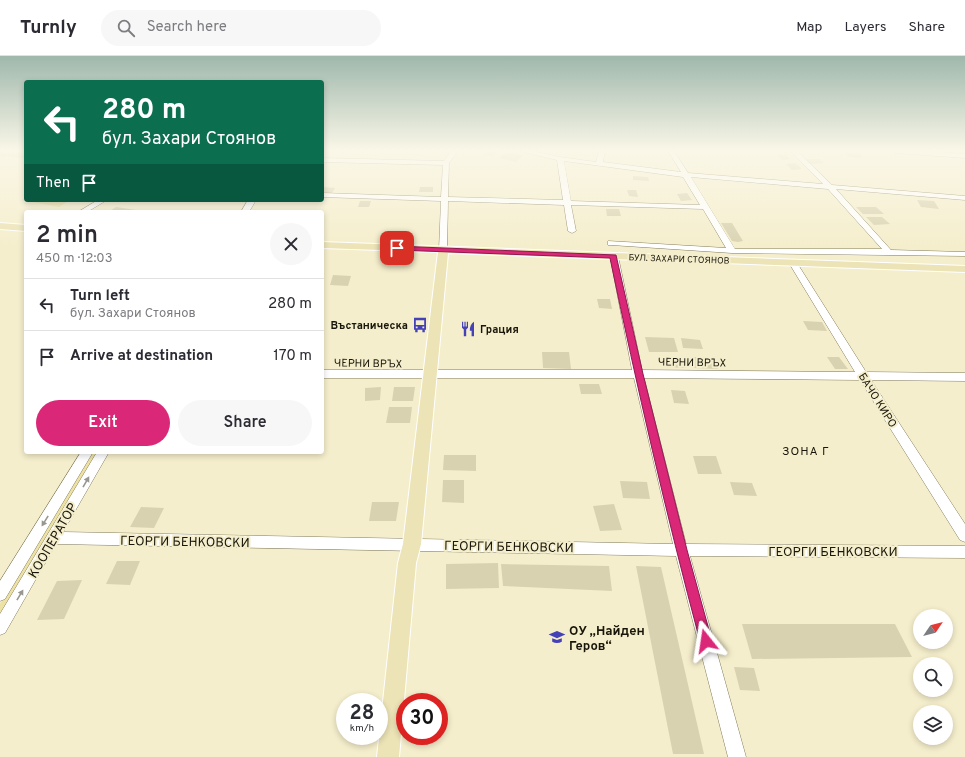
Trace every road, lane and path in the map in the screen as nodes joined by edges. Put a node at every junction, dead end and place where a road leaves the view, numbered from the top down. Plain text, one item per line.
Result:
1 (445, 184) edge
2 (565, 184) edge
3 (691, 184) edge
4 (799, 184) edge
5 (827, 184) edge
6 (829, 186) junction
7 (324, 195) edge
8 (444, 198) junction
9 (965, 198) edge
10 (100, 202) edge
11 (568, 202) junction
12 (704, 207) junction
13 (86, 210) edge
14 (0, 226) edge
15 (24, 228) edge
16 (572, 231) dead end
17 (611, 243) dead end
18 (324, 245) edge
19 (443, 250) junction
20 (732, 251) junction
21 (889, 252) junction
22 (965, 254) edge
23 (614, 256) junction
24 (793, 263) junction
25 (965, 269) edge
26 (324, 374) edge
27 (638, 374) junction
28 (431, 376) junction
29 (863, 376) junction
30 (965, 377) edge
31 (86, 454) edge
32 (102, 454) edge
33 (965, 536) edge
34 (54, 538) junction
35 (412, 544) junction
36 (681, 550) junction
37 (965, 552) edge
38 (0, 594) edge
39 (0, 628) edge
40 (388, 757) edge
41 (737, 757) edge

1 - 8 street
2 - 11 street
3 - 12 street
4 - 6 street
5 - 6 street
6 - 9 street
6 - 21 street
7 - 8 street
8 - 11 street
8 - 19 street
10 - 13 street
11 - 12 street
11 - 16 street
12 - 20 street
14 - 15 main road
17 - 20 street
18 - 19 main road, БУЛ. ЗАХАРИ СТОЯНОВ
19 - 23 main road, БУЛ. ЗАХАРИ СТОЯНОВ
19 - 28 main road
20 - 21 street
21 - 22 street
23 - 24 main road, БУЛ. ЗАХАРИ СТОЯНОВ
23 - 27 street
24 - 25 main road, БУЛ. ЗАХАРИ СТОЯНОВ
24 - 29 street, БАЧО КИРО
26 - 28 street, ЧЕРНИ ВРЪХ
27 - 28 street, ЧЕРНИ ВРЪХ
27 - 29 street, ЧЕРНИ ВРЪХ
27 - 36 street
28 - 35 main road
29 - 30 street, ЧЕРНИ ВРЪХ
29 - 33 street, БАЧО КИРО
31 -> 38 street, КООПЕРАТОР
34 -> 32 street, КООПЕРАТОР
34 - 35 street, ГЕОРГИ БЕНКОВСКИ
39 -> 34 street, КООПЕРАТОР
35 - 36 street, ГЕОРГИ БЕНКОВСКИ
35 - 40 main road
36 - 37 street, ГЕОРГИ БЕНКОВСКИ
36 - 41 street

